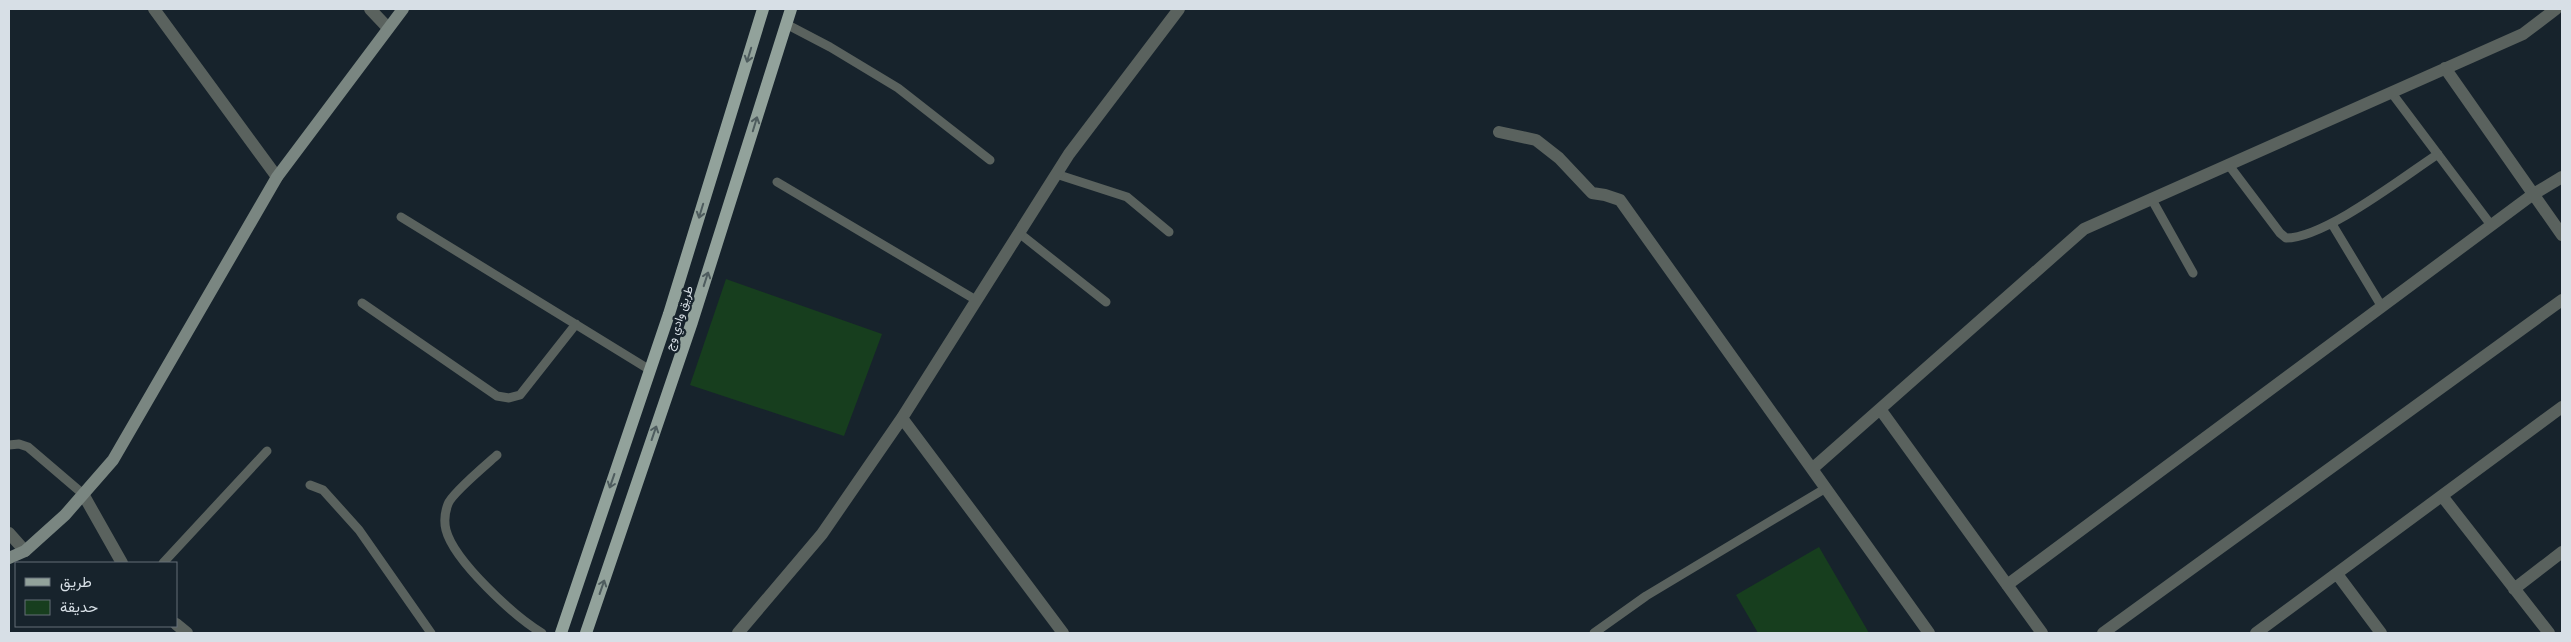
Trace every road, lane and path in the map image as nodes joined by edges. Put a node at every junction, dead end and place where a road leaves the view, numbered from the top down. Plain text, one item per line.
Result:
1 (154, 9) edge
2 (370, 9) edge
3 (403, 9) edge
4 (763, 9) edge
5 (791, 9) edge
6 (1179, 9) edge
7 (2556, 9) edge
8 (786, 24) junction
9 (388, 28) junction
10 (2445, 68) junction
11 (2392, 92) junction
12 (1499, 132) dead end
13 (2438, 154) junction
14 (990, 160) dead end
15 (2228, 164) junction
16 (1056, 174) junction
17 (277, 177) junction
18 (2562, 177) edge
19 (777, 182) dead end
20 (2532, 195) junction
21 (2151, 198) junction
22 (401, 217) dead end
23 (2332, 224) junction
24 (2492, 225) junction
25 (1169, 232) dead end
26 (1019, 233) junction
27 (2562, 235) edge
28 (2193, 273) dead end
29 (976, 300) junction
30 (2562, 300) edge
31 (1106, 302) dead end
32 (362, 303) dead end
33 (2382, 307) junction
34 (576, 324) junction
35 (650, 370) junction
36 (2562, 407) edge
37 (1880, 409) junction
38 (902, 418) junction
39 (9, 445) edge
40 (267, 451) dead end
41 (496, 455) dead end
42 (1812, 469) junction
43 (310, 485) dead end
44 (1826, 488) junction
45 (83, 494) junction
46 (2442, 496) junction
47 (9, 533) edge
48 (25, 551) junction
49 (2562, 552) edge
50 (9, 558) edge
51 (121, 562) edge
52 (164, 562) edge
53 (2337, 574) junction
54 (2007, 584) junction
55 (2514, 589) junction
56 (430, 633) edge
57 (542, 633) edge
58 (561, 633) edge
59 (586, 633) edge
60 (738, 633) edge
61 (1062, 633) edge
62 (1594, 633) edge
63 (1929, 633) edge
64 (2042, 633) edge
65 (2103, 633) edge
66 (2256, 633) edge
67 (2380, 633) edge
68 (2549, 633) edge

1 - 17 street
2 - 9 street
3 - 9 street
4 -> 35 main road, طريق وادي وج
5 - 8 main road, طريق وادي وج
6 - 16 street
7 - 10 street
8 - 14 lane
59 -> 8 main road, طريق وادي وج
9 - 17 street
10 - 11 street
10 - 20 street
11 - 13 lane
11 - 15 street
12 - 42 street
13 - 23 lane
13 - 24 lane
15 - 21 street
15 - 23 lane
16 - 25 lane
16 - 26 street
17 - 45 street
18 - 20 street
19 - 29 lane
20 - 24 street
20 - 27 street
21 - 28 lane
21 - 37 street
22 - 34 lane
23 - 33 lane
24 - 33 street
26 - 29 street
26 - 31 lane
29 - 38 street
30 - 65 street
32 - 34 lane
33 - 54 street
34 - 35 lane
35 -> 58 main road, طريق وادي وج
36 - 46 street
37 - 42 street
37 - 54 street
38 - 60 street
38 - 61 street
39 - 45 lane
40 - 52 lane
41 - 57 lane
42 - 44 street
43 - 56 lane
44 - 62 lane
44 - 63 street
45 - 48 street
45 - 51 street
46 - 53 street
46 - 55 street
47 - 48 street
48 - 50 street
49 - 55 street
53 - 66 street
53 - 67 street
54 - 64 street
55 - 68 street

